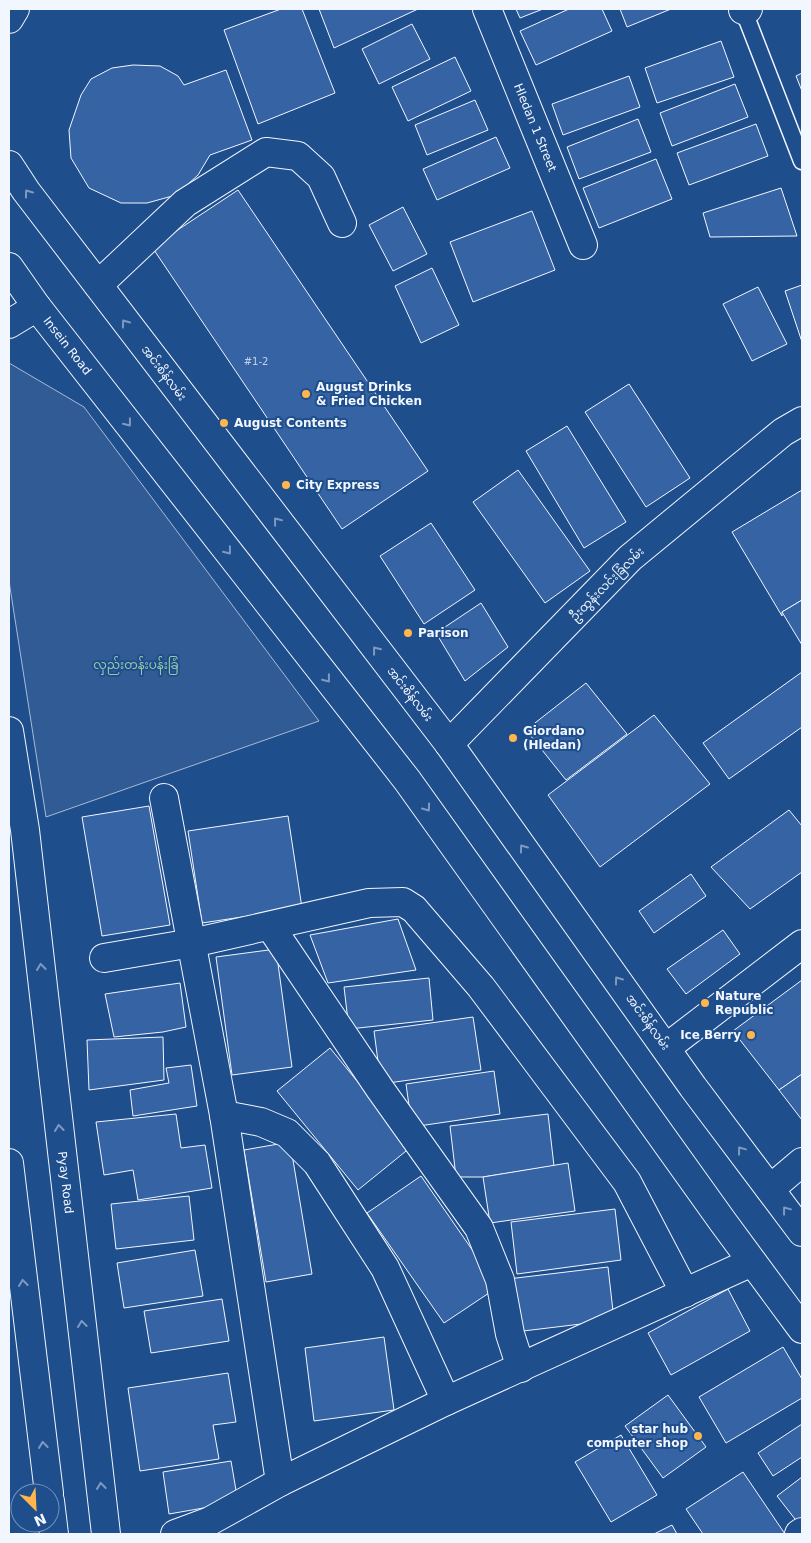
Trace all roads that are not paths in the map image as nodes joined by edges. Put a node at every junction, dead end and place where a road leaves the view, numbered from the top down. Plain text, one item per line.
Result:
1 (15, 9) edge
2 (487, 9) edge
3 (745, 9) edge
4 (9, 19) edge
5 (802, 162) edge
6 (9, 165) edge
7 (342, 223) dead end
8 (583, 245) dead end
9 (9, 267) edge
10 (98, 285) junction
11 (37, 307) junction
12 (9, 324) edge
13 (802, 421) edge
14 (9, 731) edge
15 (449, 744) junction
16 (164, 798) dead end
17 (270, 926) junction
18 (192, 942) junction
19 (802, 944) edge
20 (104, 958) dead end
21 (666, 1048) junction
22 (224, 1115) junction
23 (802, 1162) edge
24 (9, 1163) edge
25 (770, 1189) junction
26 (802, 1232) edge
27 (752, 1262) junction
28 (685, 1292) junction
29 (802, 1329) edge
30 (520, 1368) junction
31 (446, 1401) junction
32 (280, 1482) junction
33 (48, 1483) edge
34 (802, 1532) edge
35 (106, 1534) edge
36 (175, 1534) edge
37 (799, 1534) edge

1 - 4 main road
2 - 8 main road, Hledan 1 Street
3 - 5 lane
10 -> 6 main road, အင်းစိန်လမ်း
7 - 10 main road
9 - 11 main road
15 -> 10 main road, အင်းစိန်လမ်း
11 - 12 main road
11 -> 27 main road, Insein Road
13 - 15 main road, ဦးထွန်းလင်းခြံလမ်း
35 -> 14 main road, Pyay Road
21 -> 15 main road, အင်းစိန်လမ်း
16 - 18 main road
17 - 18 main road
17 - 28 main road
17 - 30 main road
18 - 20 main road
18 - 22 main road
19 - 21 main road
25 -> 21 main road, အင်းစိန်လမ်း
22 - 31 main road
22 - 32 main road
23 - 25 main road
33 -> 24 main road
26 -> 25 main road, အင်းစိန်လမ်း
27 - 28 main road
27 - 29 main road
28 - 30 main road
30 - 31 main road
31 - 32 main road
32 - 36 main road
34 - 37 main road

